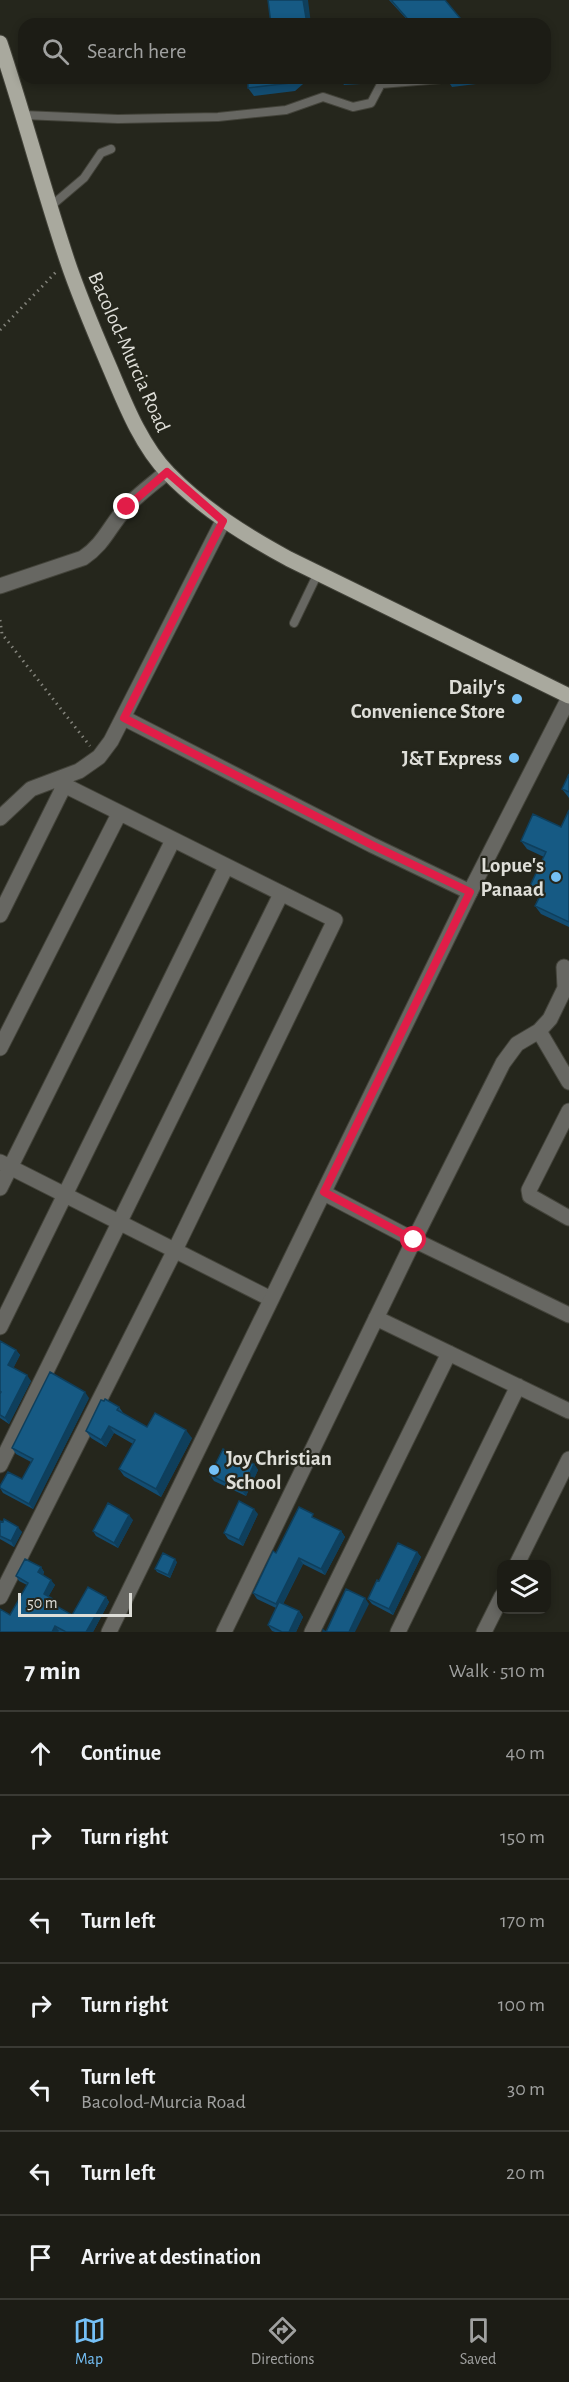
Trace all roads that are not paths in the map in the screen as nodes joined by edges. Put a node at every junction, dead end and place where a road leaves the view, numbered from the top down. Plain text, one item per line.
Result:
1 (0, 43) edge
2 (381, 84) edge
3 (24, 115) junction
4 (111, 149) dead end
5 (51, 206) junction
6 (167, 472) junction
7 (223, 521) junction
8 (318, 573) junction
9 (0, 586) edge
10 (294, 623) dead end
11 (569, 697) edge
12 (124, 718) junction
13 (60, 784) junction
14 (119, 814) junction
15 (0, 818) edge
16 (173, 840) junction
17 (226, 867) junction
18 (470, 892) junction
19 (281, 894) junction
20 (0, 915) edge
21 (564, 967) dead end
22 (539, 1031) junction
23 (0, 1048) edge
24 (569, 1082) edge
25 (569, 1111) edge
26 (5, 1165) edge
27 (0, 1188) edge
28 (324, 1192) junction
29 (65, 1194) junction
30 (569, 1218) edge
31 (120, 1222) junction
32 (414, 1240) junction
33 (175, 1250) junction
34 (271, 1299) junction
35 (569, 1315) edge
36 (376, 1318) junction
37 (0, 1327) edge
38 (449, 1353) junction
39 (518, 1386) junction
40 (569, 1412) edge
41 (569, 1459) edge
42 (0, 1465) edge
43 (519, 1560) edge
44 (6, 1570) edge
45 (0, 1597) edge
46 (497, 1604) edge
47 (109, 1632) edge
48 (224, 1632) edge
49 (312, 1632) edge
50 (398, 1632) edge
51 (484, 1632) edge

1 - 3 main road, Bacolod-Murcia Road
2 - 3 lane
3 - 5 main road, Bacolod-Murcia Road
4 - 5 lane
5 - 6 main road, Bacolod-Murcia Road
6 - 7 main road, Bacolod-Murcia Road
6 - 9 street
7 - 8 main road, Bacolod-Murcia Road
7 - 12 street
8 - 10 lane
8 - 11 main road, Bacolod-Murcia Road
11 - 18 street
12 - 13 street
12 - 18 street
13 - 14 street
13 - 15 street
13 - 20 street
14 - 16 street
14 - 23 street
16 - 17 street
16 - 26 street
17 - 19 street
17 - 29 street
18 - 28 street
19 - 31 street
19 - 33 street
21 - 22 street
22 - 24 street
22 - 32 street
25 - 30 street
26 - 27 street
26 - 29 street
28 - 32 street
28 - 34 street
29 - 31 street
29 - 37 street
31 - 33 street
31 - 42 street
32 - 35 street
32 - 36 street
33 - 34 street
33 - 44 street
34 - 47 street
36 - 38 street
36 - 48 street
38 - 39 street
38 - 49 street
39 - 40 street
39 - 50 street
41 - 43 street
44 - 45 street
46 - 51 street

